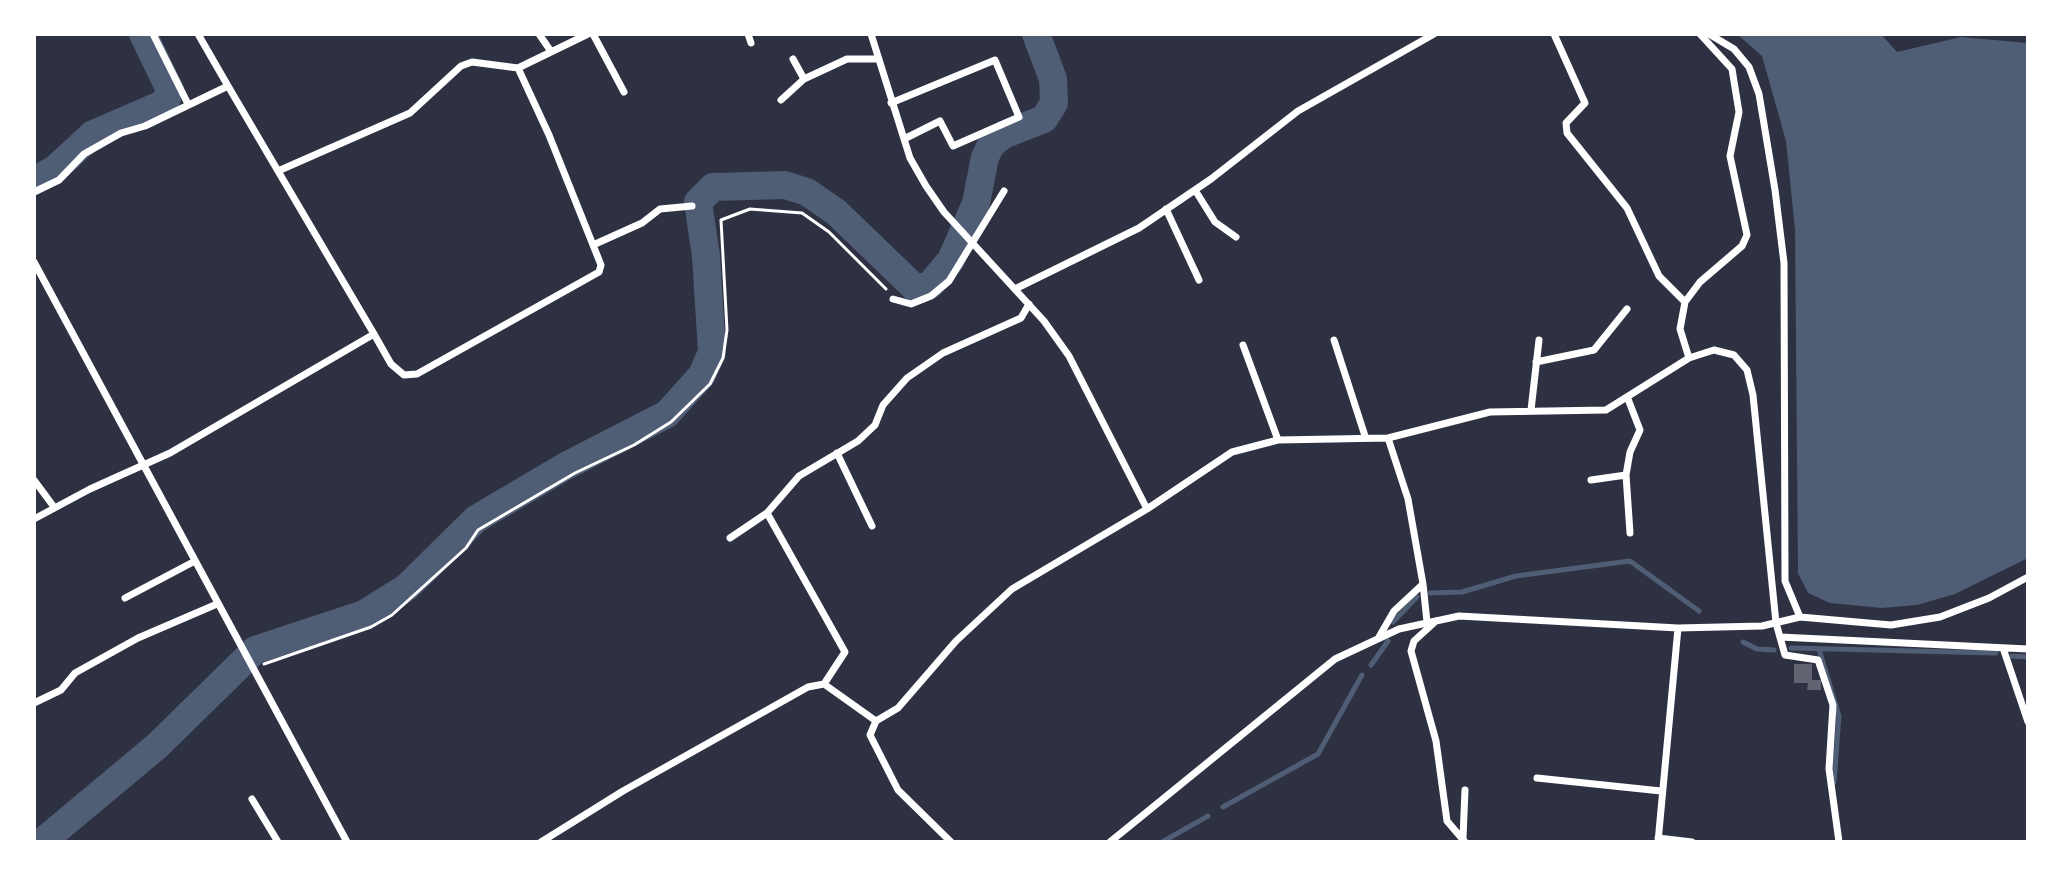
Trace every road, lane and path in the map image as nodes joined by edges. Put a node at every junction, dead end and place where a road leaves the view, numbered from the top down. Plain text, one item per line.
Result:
1 (153, 34) edge
2 (198, 34) edge
3 (539, 34) edge
4 (590, 34) edge
5 (748, 34) edge
6 (871, 34) edge
7 (1434, 34) edge
8 (1554, 34) edge
9 (1700, 34) edge
10 (1709, 34) edge
11 (751, 43) dead end
12 (550, 50) junction
13 (793, 59) dead end
14 (876, 59) junction
15 (518, 68) junction
16 (804, 79) junction
17 (228, 86) junction
18 (624, 92) dead end
19 (781, 100) dead end
20 (891, 103) junction
21 (188, 104) junction
22 (904, 139) junction
23 (278, 171) junction
24 (1195, 190) junction
25 (1004, 191) dead end
26 (34, 192) edge
27 (692, 206) dead end
28 (1166, 209) junction
29 (1236, 237) dead end
30 (969, 238) junction
31 (593, 245) junction
32 (34, 262) edge
33 (1199, 280) dead end
34 (1015, 289) junction
35 (893, 299) joint
36 (1685, 302) junction
37 (1029, 304) junction
38 (1627, 309) dead end
39 (374, 334) junction
40 (1334, 340) dead end
41 (1539, 340) dead end
42 (1243, 345) dead end
43 (1689, 358) junction
44 (1536, 362) junction
45 (1628, 399) junction
46 (1531, 410) junction
47 (1365, 436) junction
48 (1388, 438) junction
49 (1278, 440) junction
50 (837, 453) junction
51 (145, 464) junction
52 (1626, 475) junction
53 (34, 480) edge
54 (1591, 480) dead end
55 (54, 507) junction
56 (1147, 509) junction
57 (767, 513) junction
58 (34, 519) edge
59 (872, 526) dead end
60 (1630, 533) dead end
61 (730, 538) dead end
62 (195, 561) junction
63 (2028, 577) edge
64 (1423, 584) junction
65 (125, 598) dead end
66 (217, 604) junction
67 (1800, 617) junction
68 (1437, 620) junction
69 (1427, 622) junction
70 (1776, 623) junction
71 (1678, 628) junction
72 (1379, 637) junction
73 (1780, 637) junction
74 (2003, 648) junction
75 (2028, 649) edge
76 (255, 666) junction
77 (824, 684) junction
78 (34, 703) edge
79 (876, 721) junction
80 (2028, 722) edge
81 (1537, 778) dead end
82 (1465, 790) dead end
83 (1661, 791) junction
84 (252, 799) dead end
85 (1445, 804) junction
86 (1464, 809) junction
87 (1464, 840) edge
88 (1658, 840) edge
89 (278, 842) edge
90 (347, 842) edge
91 (541, 842) edge
92 (951, 842) edge
93 (1110, 842) edge
94 (1692, 842) edge
95 (1839, 842) edge

1 - 21 street
2 - 17 street
3 - 12 street
4 - 12 street
4 - 18 street
5 - 11 street
6 - 14 street
7 - 24 street
8 - 36 street
9 - 36 street
10 - 67 street
12 - 15 street
13 - 16 street
14 - 16 street
14 - 20 street
15 - 23 street
15 - 31 street
16 - 19 street
17 - 21 street
17 - 23 street
20 - 22 street
20 - 22 street
21 - 26 street
22 - 30 street
23 - 39 street
24 - 28 street
24 - 29 street
25 - 30 street
27 - 31 street
28 - 33 street
28 - 34 street
30 - 34 street
30 - 35 street
31 - 39 street
32 - 51 street
34 - 37 street
35 - 76 path
36 - 43 street
37 - 50 street
37 - 56 street
38 - 44 street
39 - 51 street
40 - 47 street
41 - 44 street
42 - 49 street
43 - 45 street
43 - 70 street
44 - 46 street
45 - 46 street
45 - 52 street
46 - 48 street
47 - 48 street
47 - 49 street
48 - 64 street
49 - 56 street
50 - 57 street
50 - 59 street
51 - 55 street
51 - 62 street
52 - 54 street
52 - 60 street
53 - 55 street
55 - 58 street
56 - 79 street
57 - 61 street
57 - 77 street
62 - 65 street
62 - 66 street
63 - 67 street
64 - 69 street
64 - 72 street
66 - 76 street
66 - 78 street
67 - 70 street
68 - 69 street
68 - 71 street
68 - 85 street
69 - 72 street
70 - 71 street
70 - 73 street
71 - 83 street
72 - 93 street
73 - 74 street
73 - 95 street
74 - 75 street
74 - 80 street
76 - 90 street
77 - 79 street
77 - 91 street
79 - 92 street
81 - 83 street
82 - 86 street
83 - 88 street
84 - 89 street
85 - 86 street
85 - 87 street
86 - 87 street
88 - 94 street

